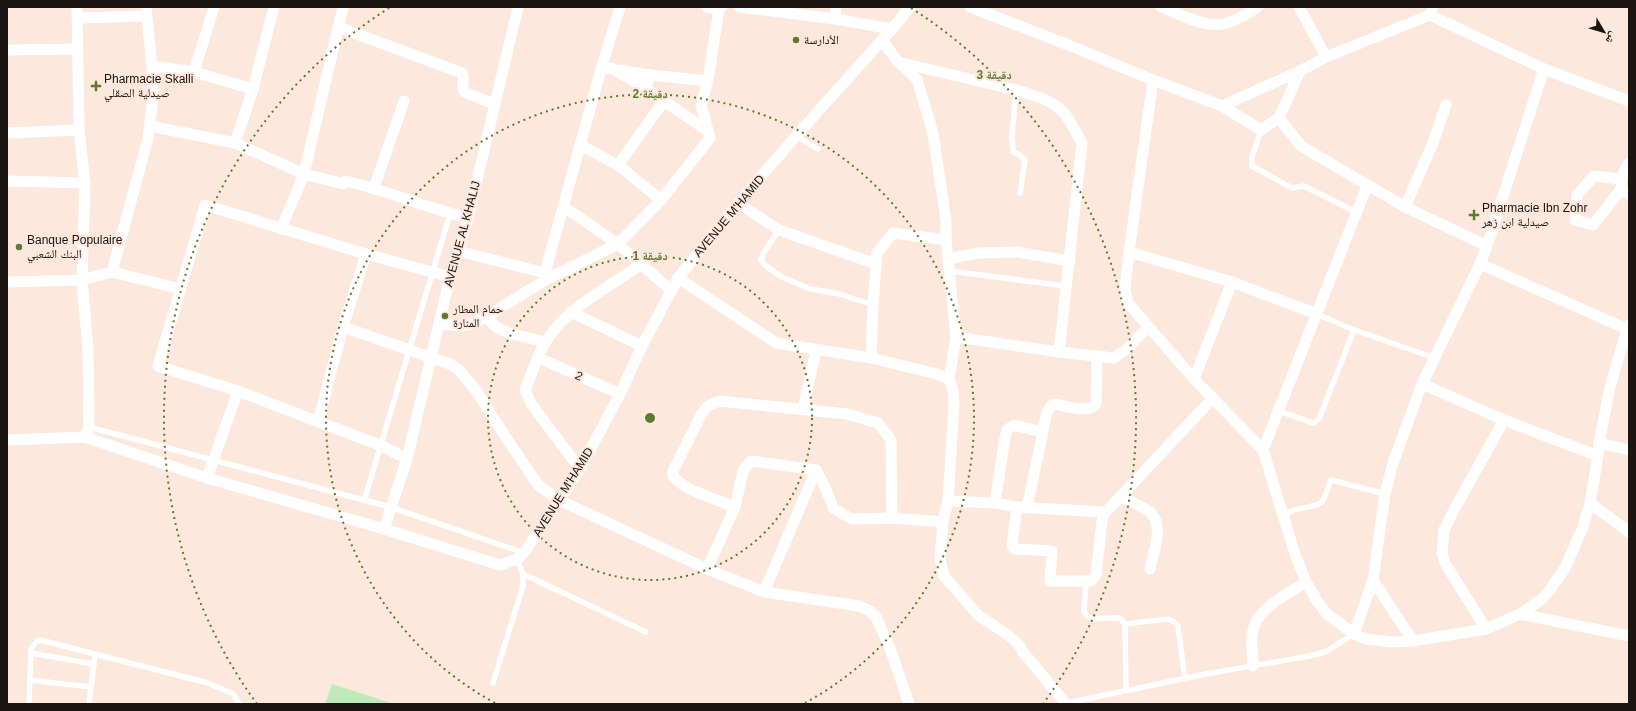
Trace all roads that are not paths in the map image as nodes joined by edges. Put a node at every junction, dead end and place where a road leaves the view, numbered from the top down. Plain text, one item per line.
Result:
1 (78, 7) edge
2 (214, 7) edge
3 (274, 7) edge
4 (343, 7) edge
5 (518, 7) edge
6 (620, 7) edge
7 (706, 7) edge
8 (740, 7) edge
9 (836, 7) edge
10 (910, 7) edge
11 (970, 7) edge
12 (1161, 7) edge
13 (1258, 7) edge
14 (1299, 7) edge
15 (721, 8) edge
16 (781, 9) edge
17 (146, 11) edge
18 (1431, 11) edge
19 (899, 12) edge
20 (78, 18) junction
21 (835, 19) junction
22 (338, 27) junction
23 (892, 29) junction
24 (882, 40) junction
25 (77, 49) junction
26 (7, 50) edge
27 (1326, 57) junction
28 (898, 62) junction
29 (152, 66) junction
30 (606, 68) junction
31 (1544, 69) junction
32 (1300, 71) junction
33 (194, 72) junction
34 (650, 75) junction
35 (1153, 80) junction
36 (708, 81) junction
37 (645, 88) junction
38 (253, 89) junction
39 (1016, 90) junction
40 (404, 101) dead end
41 (664, 101) junction
42 (1629, 101) edge
43 (494, 104) junction
44 (1446, 105) dead end
45 (1222, 106) junction
46 (1279, 118) junction
47 (150, 126) junction
48 (80, 130) junction
49 (1261, 130) junction
50 (708, 131) junction
51 (7, 133) edge
52 (796, 136) junction
53 (235, 143) junction
54 (580, 144) junction
55 (818, 149) dead end
56 (1629, 163) edge
57 (618, 165) junction
58 (304, 174) junction
59 (7, 181) edge
60 (85, 183) junction
61 (1367, 186) junction
62 (1624, 187) edge
63 (374, 188) junction
64 (1020, 193) dead end
65 (661, 200) junction
66 (738, 203) junction
67 (564, 206) junction
68 (1405, 207) junction
69 (1356, 212) junction
70 (450, 214) junction
71 (468, 218) junction
72 (281, 229) junction
73 (779, 230) junction
74 (946, 240) junction
75 (618, 244) junction
76 (1487, 246) junction
77 (458, 251) junction
78 (1129, 252) junction
79 (366, 254) junction
80 (949, 259) junction
81 (1070, 261) junction
82 (642, 264) junction
83 (876, 264) junction
84 (1480, 264) junction
85 (950, 271) junction
86 (112, 272) junction
87 (432, 272) junction
88 (546, 276) junction
89 (450, 277) junction
90 (678, 278) junction
91 (82, 280) junction
92 (7, 282) edge
93 (1232, 282) junction
94 (1065, 286) junction
95 (181, 289) junction
96 (672, 291) junction
97 (873, 305) junction
98 (571, 312) junction
99 (1317, 314) junction
100 (486, 317) junction
101 (439, 324) junction
102 (1148, 326) junction
103 (343, 327) junction
104 (1628, 327) edge
105 (1354, 330) junction
106 (956, 337) junction
107 (545, 342) junction
108 (642, 346) junction
109 (409, 350) junction
110 (816, 350) junction
111 (1059, 352) junction
112 (1097, 356) junction
113 (430, 358) junction
114 (539, 358) junction
115 (871, 358) junction
116 (1434, 358) junction
117 (949, 379) junction
118 (1194, 379) junction
119 (1422, 384) junction
120 (238, 391) junction
121 (620, 394) junction
122 (1213, 398) junction
123 (803, 409) junction
124 (1279, 411) junction
125 (1504, 420) junction
126 (318, 422) junction
127 (87, 432) junction
128 (1042, 432) junction
129 (7, 440) edge
130 (1599, 443) junction
131 (382, 446) junction
132 (1263, 450) junction
133 (1629, 450) edge
134 (1598, 456) junction
135 (407, 459) junction
136 (212, 460) junction
137 (580, 469) junction
138 (816, 470) junction
139 (207, 478) junction
140 (1385, 494) junction
141 (1120, 496) junction
142 (559, 500) junction
143 (364, 501) junction
144 (948, 501) junction
145 (995, 503) junction
146 (1590, 503) junction
147 (390, 507) junction
148 (735, 507) junction
149 (1022, 508) junction
150 (1103, 513) junction
151 (1283, 516) junction
152 (892, 518) junction
153 (943, 522) junction
154 (384, 529) junction
155 (1629, 532) edge
156 (520, 556) junction
157 (1150, 569) dead end
158 (707, 570) junction
159 (523, 574) junction
160 (1373, 580) junction
161 (1086, 581) junction
162 (1306, 582) junction
163 (764, 592) junction
164 (1520, 614) junction
165 (1125, 624) junction
166 (1486, 628) junction
167 (646, 632) dead end
168 (1354, 634) junction
169 (1629, 636) edge
170 (1413, 641) junction
171 (31, 653) junction
172 (95, 654) junction
173 (94, 664) junction
174 (1253, 666) junction
175 (1185, 679) junction
176 (29, 680) junction
177 (493, 683) dead end
178 (91, 687) junction
179 (1126, 691) junction
180 (29, 704) edge
181 (89, 704) edge
182 (239, 704) edge
183 (909, 704) edge
184 (1066, 704) edge

1 - 20 street
2 - 33 street
3 - 38 street
4 - 22 street
5 - 43 street, AVENUE AL KHALIJ
6 - 30 street
7 - 15 street
8 - 16 street
9 - 21 street
10 - 19 street, AVENUE M'HAMID
11 - 35 street
12 - 13 street
14 - 27 street
15 - 36 street
16 - 21 street
17 - 20 street
17 - 29 street
18 - 27 street
18 - 31 street
19 - 23 street, AVENUE M'HAMID
20 - 25 street
21 - 23 street
22 - 43 street
22 - 58 street
23 - 24 street, AVENUE M'HAMID
24 - 28 street
24 - 52 street, AVENUE M'HAMID
25 - 26 street
25 - 48 street
27 - 32 street
28 - 39 street
28 - 74 street
29 - 33 street
29 - 47 street
30 - 34 street
30 - 37 street
30 - 54 street
31 - 42 street
31 - 76 street
32 - 45 street
32 - 46 street
33 - 38 street
34 - 36 street
34 - 37 street
35 - 45 street
35 - 78 street
36 - 50 street
37 - 41 street
38 - 53 street
39 - 64 lane
39 - 81 street
40 - 63 street
41 - 50 street
41 - 57 street
43 - 71 street, AVENUE AL KHALIJ
44 - 68 street
45 - 49 street
46 - 49 street
46 - 61 street
47 - 53 street
47 - 86 street
48 - 51 street
48 - 60 street
49 - 69 lane
50 - 65 street
52 - 55 lane
52 - 66 street, AVENUE M'HAMID
53 - 58 street
54 - 57 street
54 - 67 street
56 - 62 street
57 - 65 street
58 - 63 street
58 - 72 street
59 - 60 street
60 - 91 street
61 - 68 street
61 - 69 street
62 - 62 street
63 - 70 street
65 - 75 street
66 - 73 street
66 - 90 street, AVENUE M'HAMID
67 - 75 street
67 - 88 street
68 - 76 street
69 - 99 street
70 - 71 street
70 - 87 lane
71 - 77 street, AVENUE AL KHALIJ
72 - 79 street
72 - 95 street
73 - 83 street
73 - 97 lane
74 - 80 street
74 - 83 street
75 - 82 street
75 - 88 street
76 - 84 street
77 - 88 street
77 - 89 street, AVENUE AL KHALIJ
78 - 93 street
78 - 102 street
79 - 87 street
79 - 103 street
80 - 81 street
80 - 85 street
81 - 94 street
82 - 96 street
82 - 98 street
83 - 97 street
84 - 104 street
84 - 116 street
85 - 94 lane
85 - 106 street
86 - 91 street
86 - 95 street
87 - 89 street
87 - 109 lane
88 - 100 street
89 - 101 street, AVENUE AL KHALIJ
90 - 96 street, AVENUE M'HAMID
90 - 110 street
91 - 92 street
91 - 127 street
93 - 99 street
93 - 118 street
94 - 111 street
95 - 120 street
96 - 108 street, AVENUE M'HAMID
97 - 115 street
98 - 107 street
98 - 108 street
99 - 105 lane
99 - 124 street
100 - 101 street
100 - 107 street
101 - 113 street, AVENUE AL KHALIJ
102 - 112 street
102 - 118 street
103 - 109 street
103 - 126 street
104 - 130 street
105 - 116 lane
105 - 124 lane
106 - 111 street
106 - 117 street
107 - 114 street
108 - 121 street, AVENUE M'HAMID
109 - 113 street
109 - 131 lane
110 - 115 street
110 - 123 street
111 - 112 street
112 - 128 street
113 - 135 street, AVENUE AL KHALIJ
113 - 142 street
114 - 121 street, 2
114 - 137 street
115 - 117 street
116 - 119 street
117 - 144 street
118 - 122 street
119 - 125 street
119 - 140 street
120 - 126 street
120 - 136 street
121 - 137 street, AVENUE M'HAMID
122 - 132 street
122 - 141 street
123 - 148 street
123 - 152 street
124 - 132 street
125 - 134 street
125 - 166 street
126 - 131 street
127 - 129 street
127 - 136 lane
127 - 139 street
128 - 145 street
128 - 149 street
130 - 133 street
130 - 134 street
131 - 135 street
131 - 143 lane
132 - 151 street
134 - 146 street
135 - 147 street, AVENUE AL KHALIJ
136 - 139 street
136 - 143 lane
137 - 142 street, AVENUE M'HAMID
138 - 148 street
138 - 152 street
138 - 163 street
139 - 154 street
140 - 151 lane
140 - 160 street
141 - 150 street
141 - 157 street
142 - 156 street, AVENUE M'HAMID
142 - 158 street
143 - 147 lane
144 - 145 street
144 - 153 street
145 - 149 street
146 - 155 street
146 - 164 street
147 - 154 street, AVENUE AL KHALIJ
147 - 156 lane
148 - 158 street
149 - 150 street
149 - 161 street
150 - 161 street
151 - 162 street
152 - 153 street
153 - 184 street
154 - 156 street
156 - 159 lane
158 - 163 street
159 - 167 lane
159 - 177 lane
160 - 168 street
160 - 170 street
161 - 165 lane
162 - 168 street
162 - 174 street
163 - 183 street
164 - 166 street
164 - 169 street
165 - 175 lane
165 - 179 lane
166 - 170 street
168 - 170 street
168 - 174 lane
171 - 172 lane
171 - 173 lane
171 - 176 lane
172 - 173 lane
172 - 182 lane
173 - 178 lane
174 - 175 lane
175 - 179 lane
176 - 178 lane
176 - 180 lane
178 - 181 lane
179 - 184 lane

